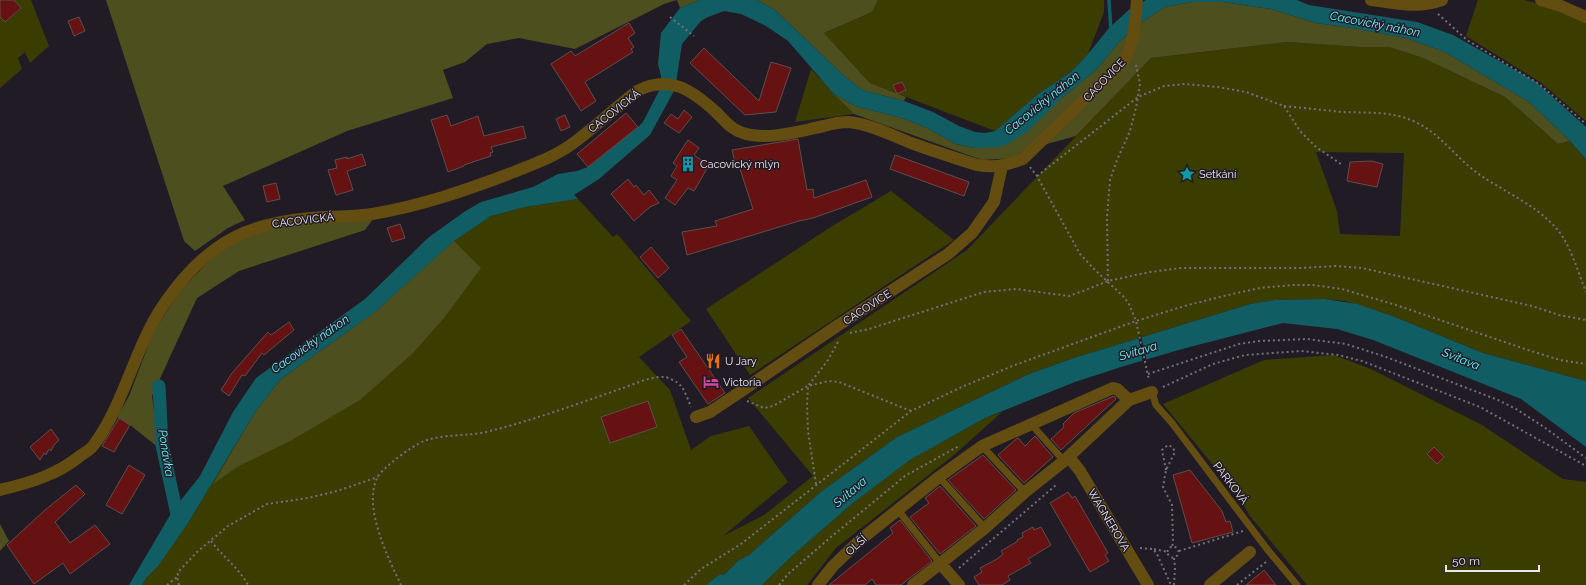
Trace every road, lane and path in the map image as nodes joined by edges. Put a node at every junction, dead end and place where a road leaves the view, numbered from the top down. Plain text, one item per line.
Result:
1 (1371, 0) edge
2 (1442, 0) edge
3 (1541, 0) edge
4 (1136, 4) edge
5 (1428, 5) junction
6 (670, 17) dead end
7 (1586, 17) edge
8 (694, 36) dead end
9 (1132, 46) junction
10 (677, 85) joint
11 (1138, 97) junction
12 (1284, 106) junction
13 (1586, 124) edge
14 (1023, 159) junction
15 (1342, 164) dead end
16 (1002, 166) junction
17 (1037, 176) junction
18 (1108, 280) junction
19 (1586, 292) edge
20 (1586, 320) edge
21 (1136, 321) junction
22 (840, 330) junction
23 (1586, 364) edge
24 (1146, 367) dead end
25 (1148, 374) dead end
26 (808, 386) junction
27 (740, 392) junction
28 (1152, 392) junction
29 (1129, 400) junction
30 (911, 411) junction
31 (696, 417) joint
32 (1031, 424) junction
33 (965, 442) dead end
34 (982, 446) junction
35 (1586, 458) edge
36 (1066, 459) junction
37 (1586, 466) edge
38 (1166, 470) junction
39 (378, 476) junction
40 (939, 478) junction
41 (816, 484) junction
42 (1057, 484) dead end
43 (0, 490) edge
44 (1026, 492) junction
45 (898, 510) junction
46 (985, 528) junction
47 (1252, 528) junction
48 (211, 541) junction
49 (1125, 547) junction
50 (1172, 547) junction
51 (1153, 549) junction
52 (1179, 551) junction
53 (1168, 552) junction
54 (1250, 552) dead end
55 (1174, 558) junction
56 (1266, 562) dead end
57 (940, 563) junction
58 (951, 575) junction
59 (177, 577) junction
60 (167, 585) edge
61 (179, 585) edge
62 (248, 585) edge
63 (401, 585) edge
64 (684, 585) edge
65 (779, 585) edge
66 (818, 585) edge
67 (913, 585) edge
68 (959, 585) edge
69 (1148, 585) edge
70 (1173, 585) edge
71 (1210, 585) edge
72 (1237, 585) edge
73 (1297, 585) edge

1 - 5 street
2 - 5 street
3 - 7 street
4 - 9 street, CACOVICE
5 - 13 path
6 - 8 path
9 - 11 path
9 - 14 street, CACOVICE
10 - 16 street, CACOVICE
10 - 43 street, CACOVICKÁ
11 - 12 path
11 - 17 path
11 - 18 path
12 - 15 path
12 - 19 path
14 - 16 street, CACOVICE
14 - 17 path
16 - 22 street, CACOVICE
17 - 18 path
18 - 20 path
18 - 21 path
18 - 22 path
21 - 23 path
21 - 24 path
21 - 30 path
22 - 26 path
22 - 27 street, CACOVICE
25 - 35 path
26 - 27 path
26 - 30 path
26 - 41 path
27 - 31 street, CACOVICE
28 - 29 street
28 - 37 path
28 - 47 lane, PARKOVÁ
29 - 32 street, OLŠÍ
29 - 36 street
30 - 41 path
31 - 39 path
32 - 34 street, OLŠÍ
32 - 36 lane
33 - 65 path
34 - 40 street, OLŠÍ
34 - 44 lane
36 - 44 street
36 - 49 street, WÁGNEROVA
38 - 38 path
38 - 50 path
39 - 48 path
39 - 63 path
40 - 45 street, OLŠÍ
40 - 46 lane
41 - 64 path
42 - 58 path
44 - 46 street
45 - 57 lane
45 - 66 street, OLŠÍ
46 - 57 street
47 - 52 path
47 - 73 lane, PARKOVÁ
48 - 59 path
48 - 62 path
49 - 51 path
49 - 69 street, WÁGNEROVA
50 - 52 path
50 - 53 path
51 - 53 path
51 - 70 path
52 - 55 path
53 - 55 path
54 - 71 street
55 - 70 path
56 - 72 path
57 - 58 street
57 - 67 street
58 - 68 street
59 - 60 path
59 - 61 path

